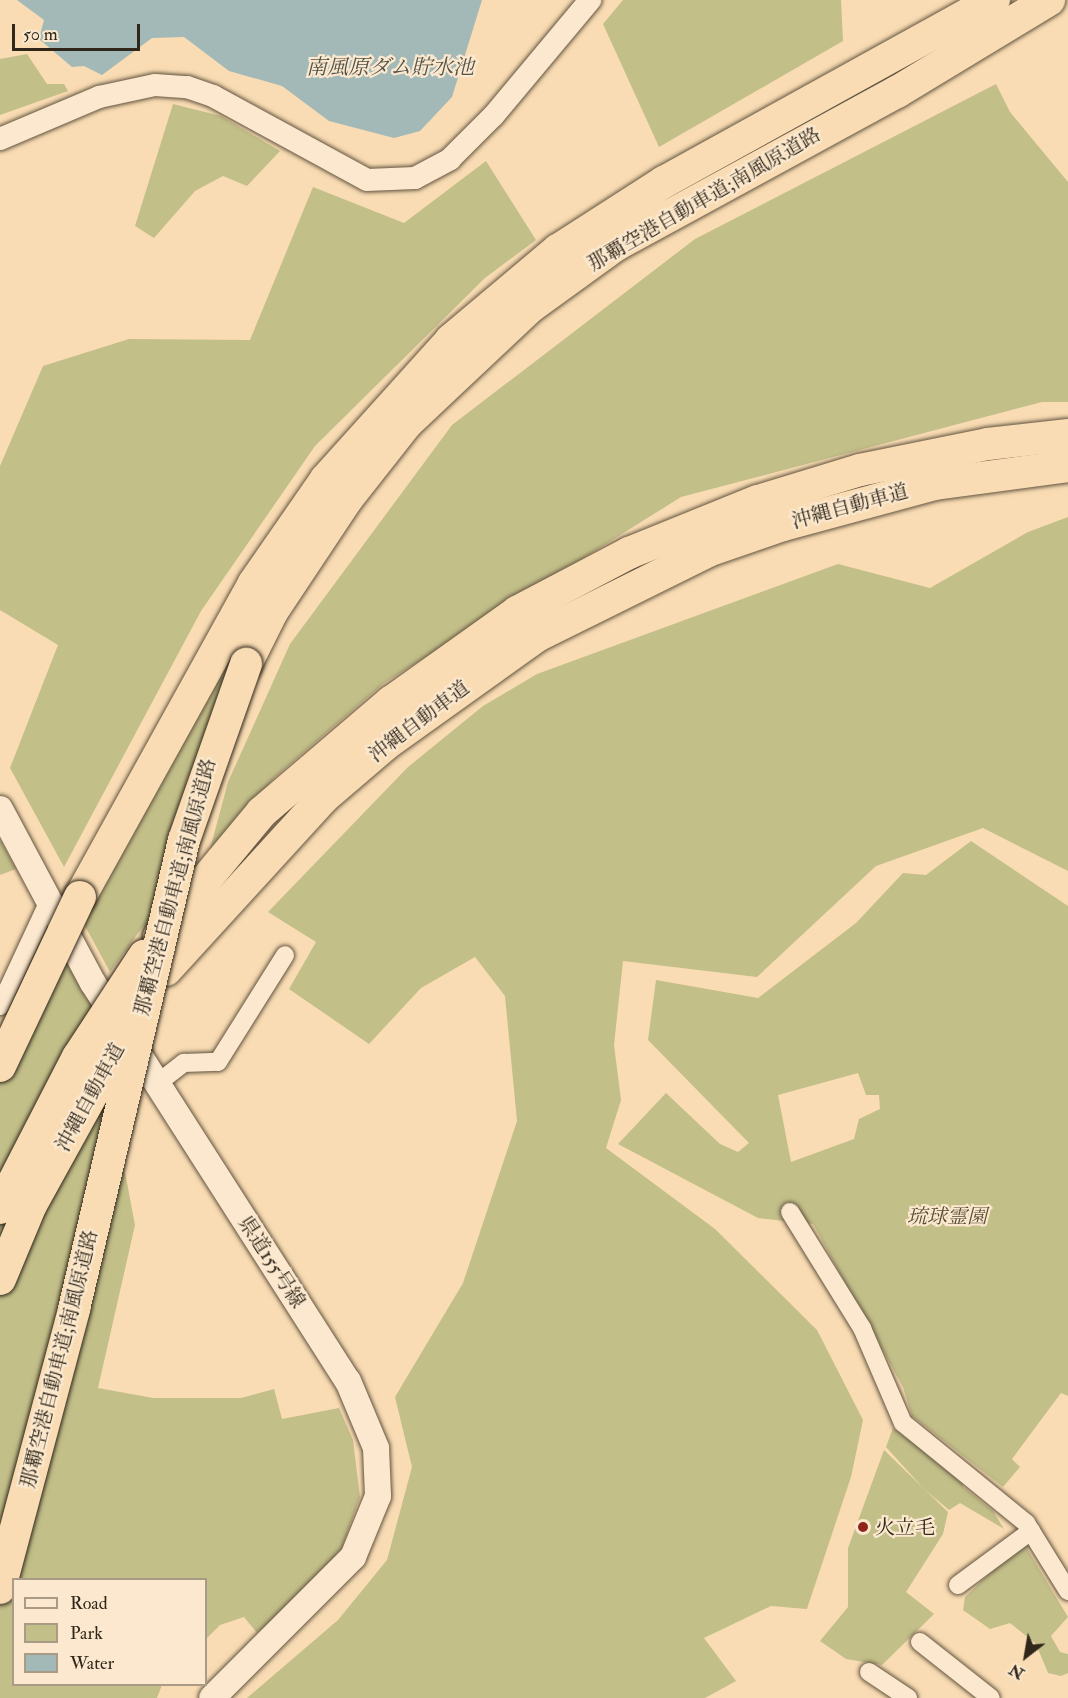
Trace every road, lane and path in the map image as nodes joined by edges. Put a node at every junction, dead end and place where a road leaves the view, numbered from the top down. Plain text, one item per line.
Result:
1 (590, 0) edge
2 (994, 0) edge
3 (1049, 0) edge
4 (0, 139) edge
5 (1068, 435) edge
6 (1068, 466) edge
7 (0, 809) edge
8 (49, 901) junction
9 (285, 955) dead end
10 (155, 963) junction
11 (2, 998) edge
12 (0, 1066) edge
13 (158, 1083) junction
14 (0, 1208) edge
15 (790, 1212) dead end
16 (0, 1280) edge
17 (1031, 1531) junction
18 (958, 1585) dead end
19 (0, 1588) edge
20 (1068, 1591) edge
21 (920, 1642) dead end
22 (869, 1672) dead end
23 (212, 1698) edge
24 (908, 1698) edge
25 (991, 1698) edge

1 - 4 street
2 - 12 highway, 那覇空港自動車道;南風原道路, bridge
3 - 19 highway, 那覇空港自動車道;南風原道路, bridge
5 - 10 highway, 沖縄自動車道
6 - 10 highway, 沖縄自動車道
7 - 8 main road, 県道155号線
8 - 11 street
8 - 13 main road, 県道155号線
9 - 13 street
10 - 14 highway, 沖縄自動車道, bridge
10 - 16 highway, 沖縄自動車道, bridge
13 - 23 main road, 県道155号線
15 - 17 street
17 - 18 street
17 - 20 street
21 - 25 street
22 - 24 street

